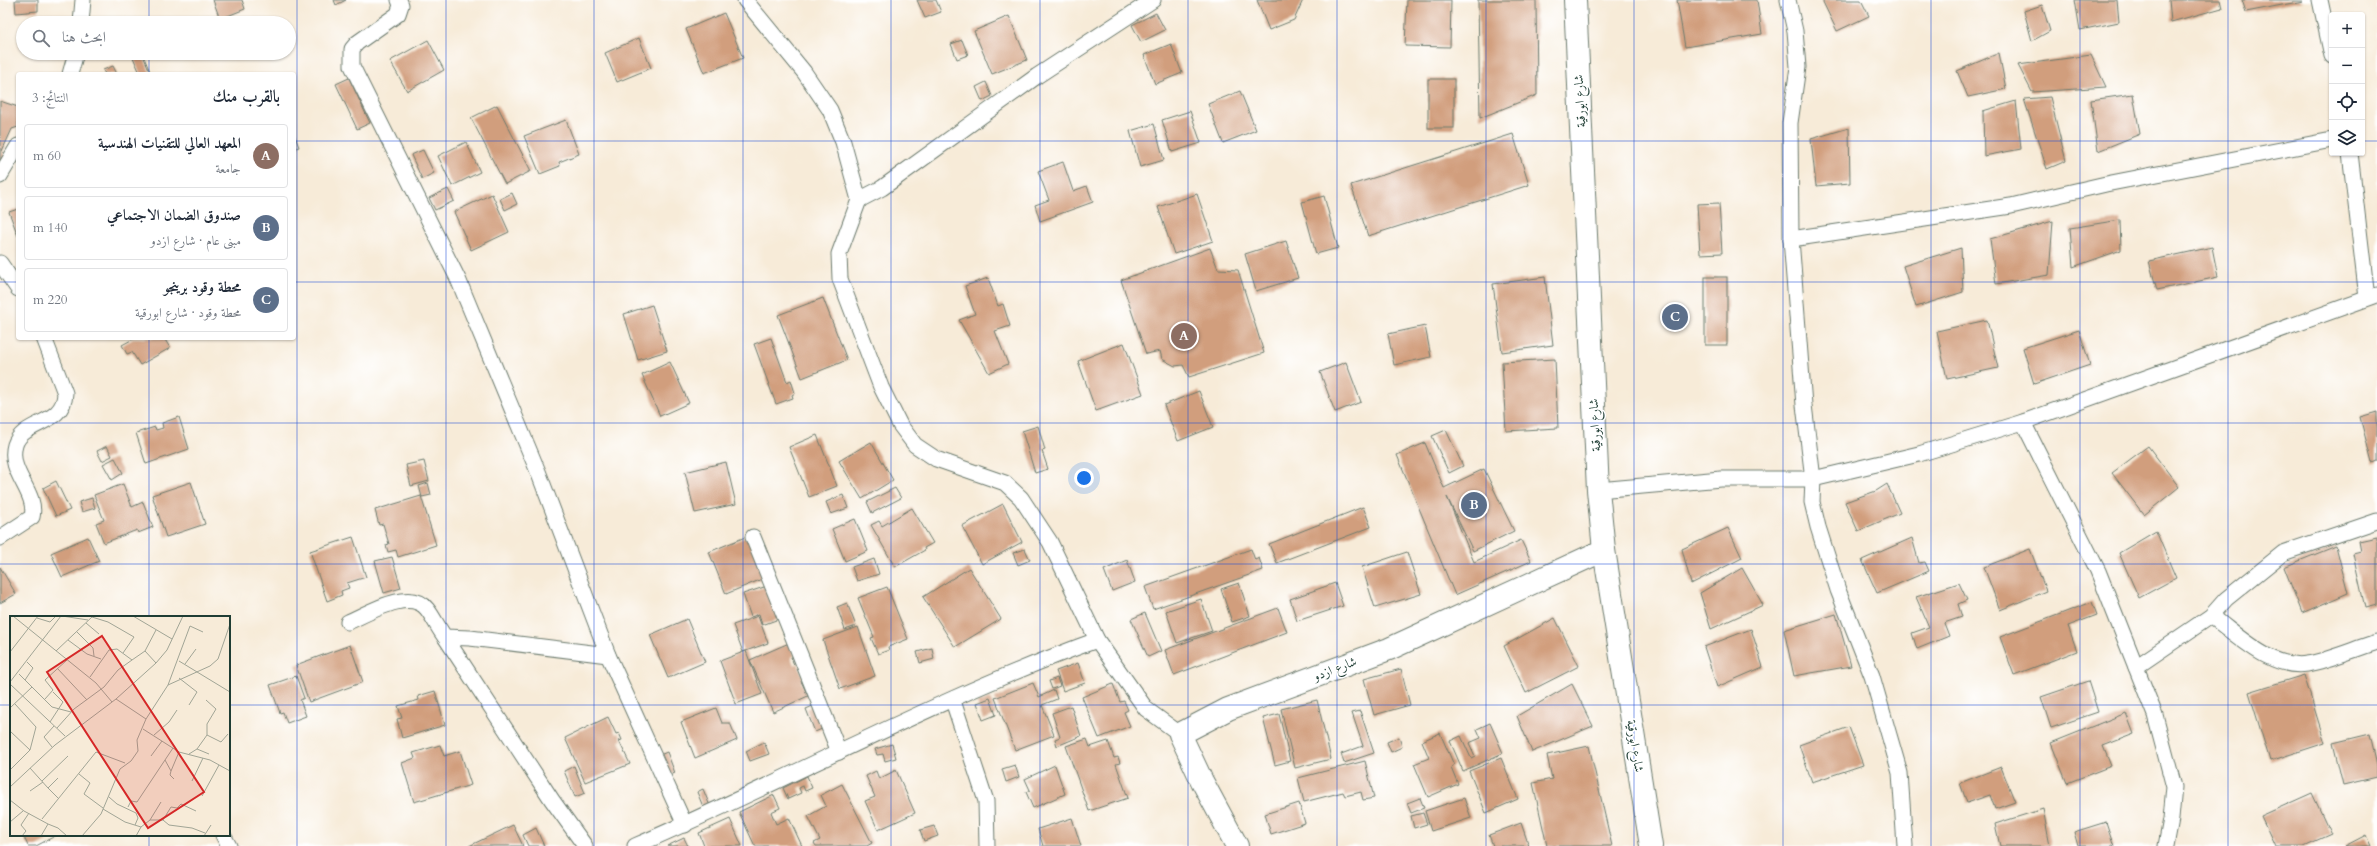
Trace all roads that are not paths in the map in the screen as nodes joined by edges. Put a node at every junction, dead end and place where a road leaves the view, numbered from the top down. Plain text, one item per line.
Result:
1 (83, 0) edge
2 (399, 0) edge
3 (745, 0) edge
4 (1153, 0) edge
5 (1575, 0) edge
6 (1788, 0) edge
7 (2320, 0) edge
8 (82, 16) edge
9 (2330, 48) edge
10 (74, 60) edge
11 (71, 72) edge
12 (2329, 141) edge
13 (16, 149) edge
14 (2350, 156) edge
15 (0, 176) edge
16 (859, 200) junction
17 (1791, 239) junction
18 (0, 263) edge
19 (16, 286) edge
20 (2372, 296) edge
21 (45, 340) edge
22 (2023, 422) junction
23 (1813, 479) junction
24 (1598, 490) junction
25 (2377, 521) edge
26 (753, 537) dead end
27 (0, 538) edge
28 (1604, 550) junction
29 (2211, 616) junction
30 (348, 622) dead end
31 (445, 638) junction
32 (1097, 640) junction
33 (2377, 642) edge
34 (608, 655) junction
35 (2136, 667) junction
36 (953, 701) junction
37 (1180, 734) junction
38 (839, 752) junction
39 (685, 824) junction
40 (224, 836) edge
41 (229, 846) edge
42 (585, 846) edge
43 (635, 846) edge
44 (987, 846) edge
45 (1237, 846) edge
46 (1651, 846) edge
47 (1905, 846) edge
48 (2166, 846) edge

1 - 8 street
2 - 34 street
3 - 16 street
4 - 16 street
5 - 24 main road, شارع ابورقية
6 - 17 street
7 - 9 street
10 - 11 street
12 - 17 street
13 - 15 street
14 - 20 street
16 - 32 street
17 - 23 street
18 - 19 street
20 - 22 street
21 - 27 street
22 - 23 street
22 - 35 street
23 - 24 street
23 - 47 street
24 - 28 main road, شارع ابورقية
25 - 29 street
26 - 38 street
28 - 37 main road, شارع ازدو
28 - 46 main road, شارع ابورقية
29 - 33 street
29 - 35 street
30 - 31 street
31 - 34 street
31 - 42 street
32 - 36 street
32 - 37 street
34 - 39 street
35 - 48 street
36 - 38 street
36 - 44 street
37 - 45 main road
38 - 39 street
39 - 43 street
40 - 41 street

